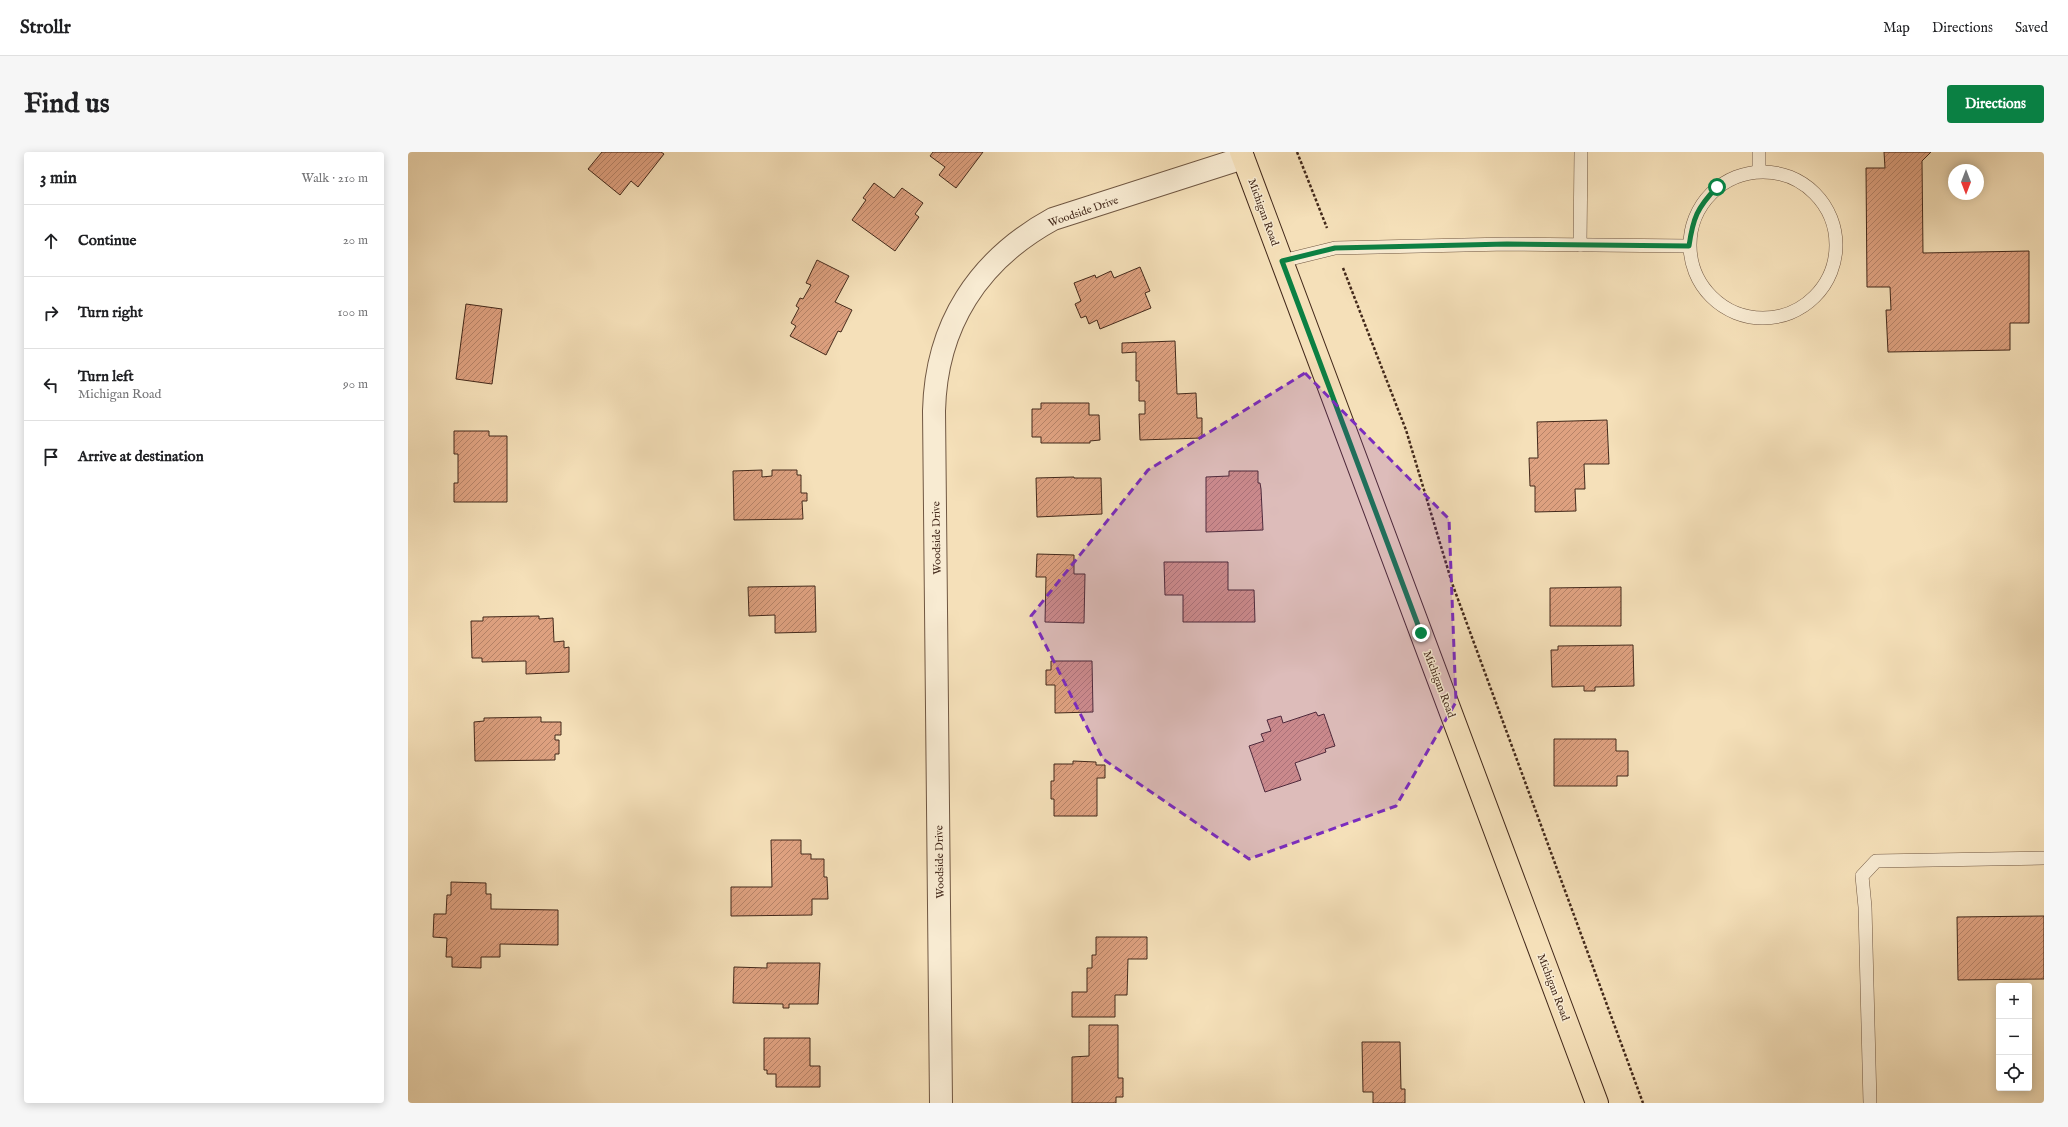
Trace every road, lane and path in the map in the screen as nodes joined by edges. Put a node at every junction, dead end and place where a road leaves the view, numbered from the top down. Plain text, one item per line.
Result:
1 (1297, 152) edge
2 (1581, 152) edge
3 (1759, 152) edge
4 (1242, 155) edge
5 (1759, 171) junction
6 (1580, 245) junction
7 (1689, 246) junction
8 (1335, 248) junction
9 (1282, 261) junction
10 (2044, 858) edge
11 (942, 1103) edge
12 (1597, 1103) edge
13 (1643, 1103) edge
14 (1870, 1103) edge

1 - 8 path
2 - 6 lane
3 - 5 lane
4 - 9 main road, Michigan Road
4 - 11 street, Woodside Drive
5 - 7 lane
5 - 7 lane
6 - 7 lane
6 - 8 lane
8 - 9 lane
8 - 13 path
9 - 12 main road, Michigan Road
10 - 14 lane

